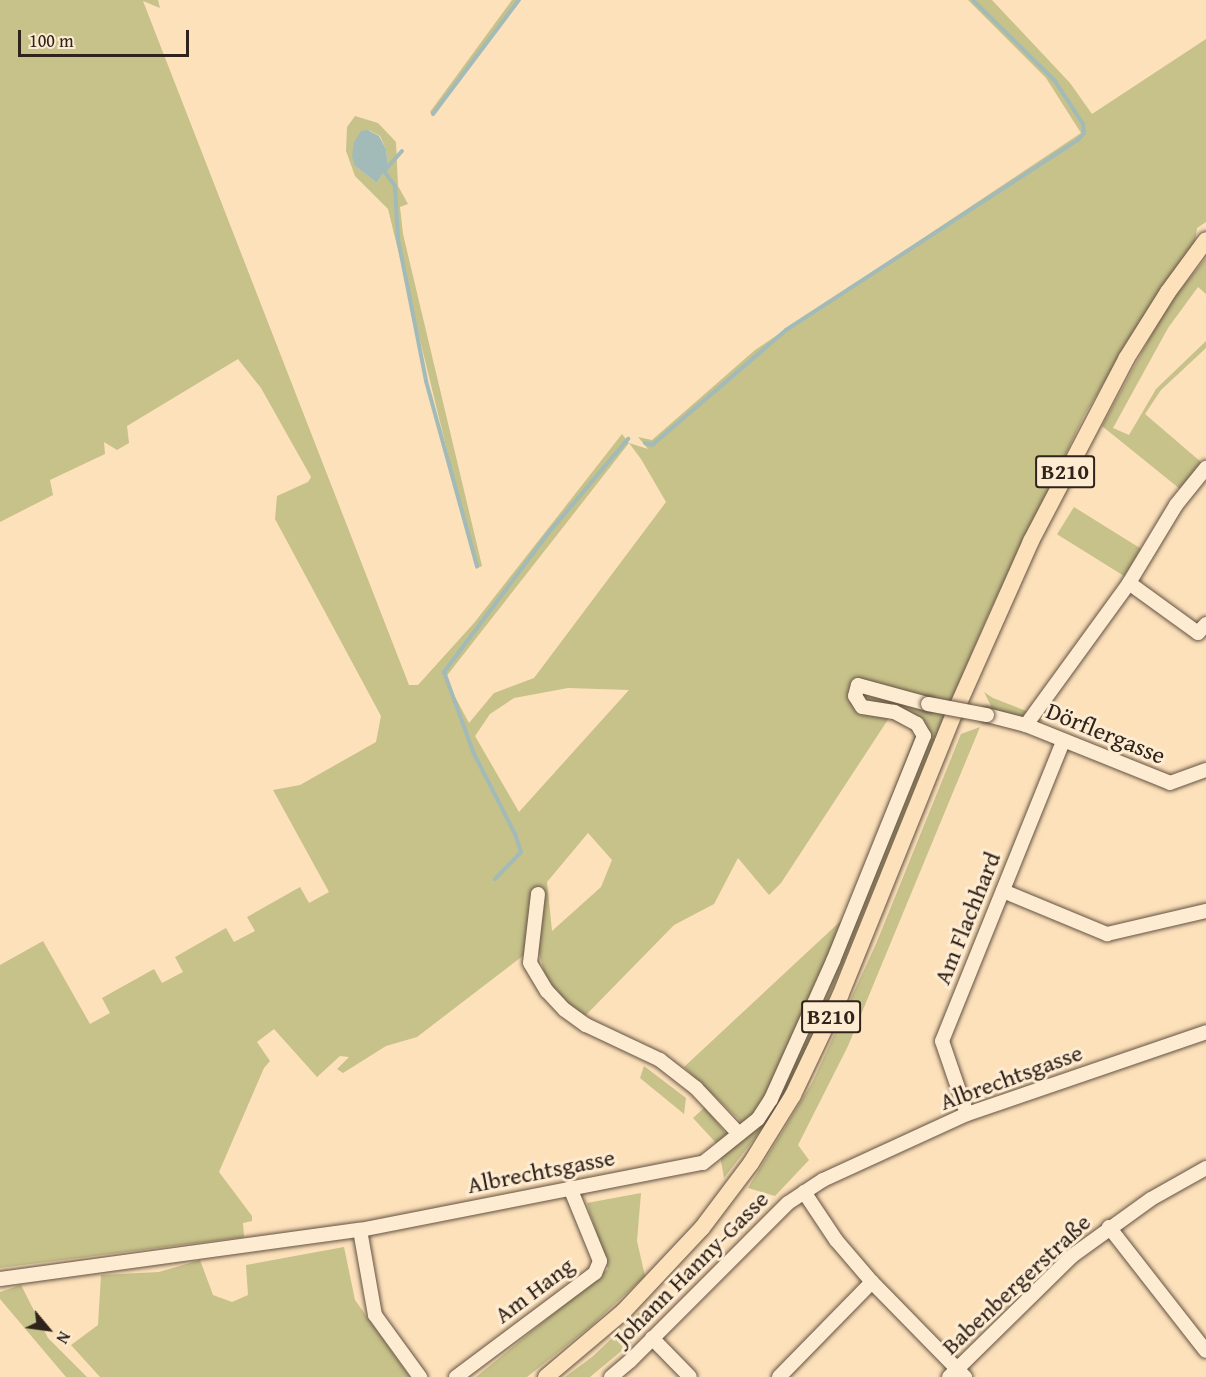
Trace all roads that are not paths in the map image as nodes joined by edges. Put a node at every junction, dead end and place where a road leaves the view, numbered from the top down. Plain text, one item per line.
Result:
1 (1206, 240) edge
2 (1206, 468) edge
3 (1129, 584) junction
4 (1206, 624) edge
5 (928, 704) joint
6 (1026, 725) junction
7 (1063, 741) junction
8 (1206, 770) edge
9 (1003, 891) junction
10 (538, 894) dead end
11 (1206, 911) edge
12 (1206, 1032) edge
13 (967, 1114) junction
14 (739, 1134) junction
15 (1206, 1168) edge
16 (570, 1188) junction
17 (804, 1192) junction
18 (1109, 1227) junction
19 (360, 1230) junction
20 (0, 1279) edge
21 (872, 1282) junction
22 (652, 1338) junction
23 (1206, 1351) edge
24 (957, 1374) edge
25 (420, 1377) edge
26 (456, 1377) edge
27 (546, 1377) edge
28 (611, 1377) edge
29 (690, 1377) edge
30 (779, 1377) edge

1 - 27 main road, B210
2 - 3 street
3 - 4 street
3 - 6 street
5 - 6 street, Dörflergasse, bridge
5 - 14 street, Albrechtsgasse
6 - 7 street, Dörflergasse
7 - 8 street, Dörflergasse
7 - 9 street, Am Flachhard
9 - 11 street
9 - 13 street, Am Flachhard
10 - 14 street
12 - 13 street, Albrechtsgasse
13 - 17 street, Albrechtsgasse
14 - 16 street, Albrechtsgasse
15 - 18 street, Babenbergerstraße
16 - 19 street, Albrechtsgasse
16 - 26 street, Am Hang
17 - 21 street
17 - 22 street, Johann Hanny-Gasse
18 - 23 street
18 - 24 street, Babenbergerstraße
19 - 20 street, Albrechtsgasse
19 - 25 street
21 - 24 street
21 - 30 street
22 - 28 street, Johann Hanny-Gasse
22 - 29 street

